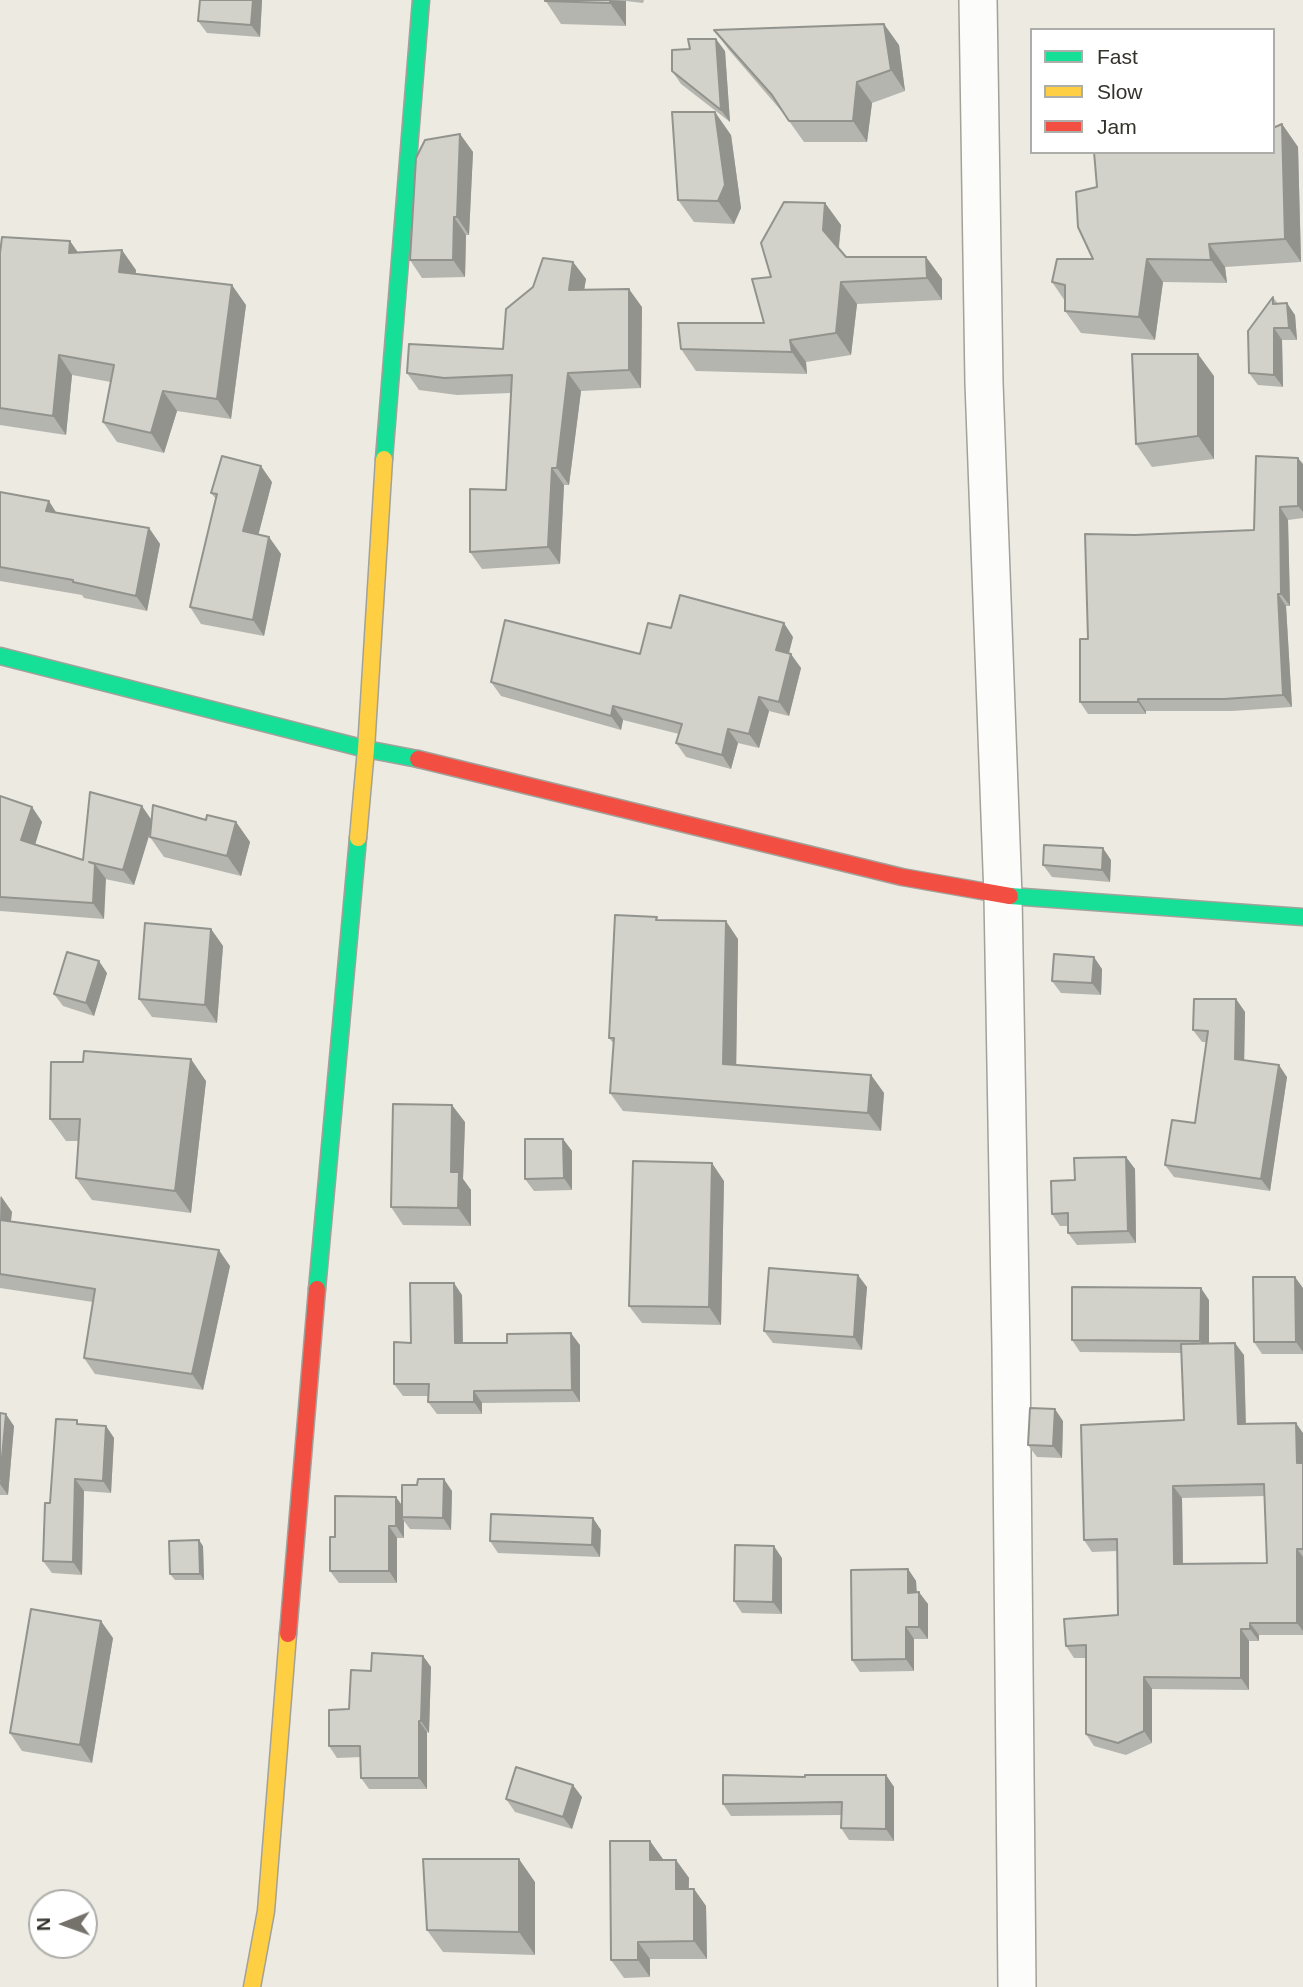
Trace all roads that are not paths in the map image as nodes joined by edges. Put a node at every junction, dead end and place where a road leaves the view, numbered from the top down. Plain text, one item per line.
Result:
1 (421, 0) edge
2 (978, 0) edge
3 (0, 656) edge
4 (366, 748) junction
5 (1003, 896) junction
6 (1303, 917) edge
7 (253, 1987) edge
8 (1017, 1987) edge

1 - 4 street
2 - 5 street
3 - 4 street
4 - 5 street
4 - 7 street
5 - 6 street
5 - 8 street

